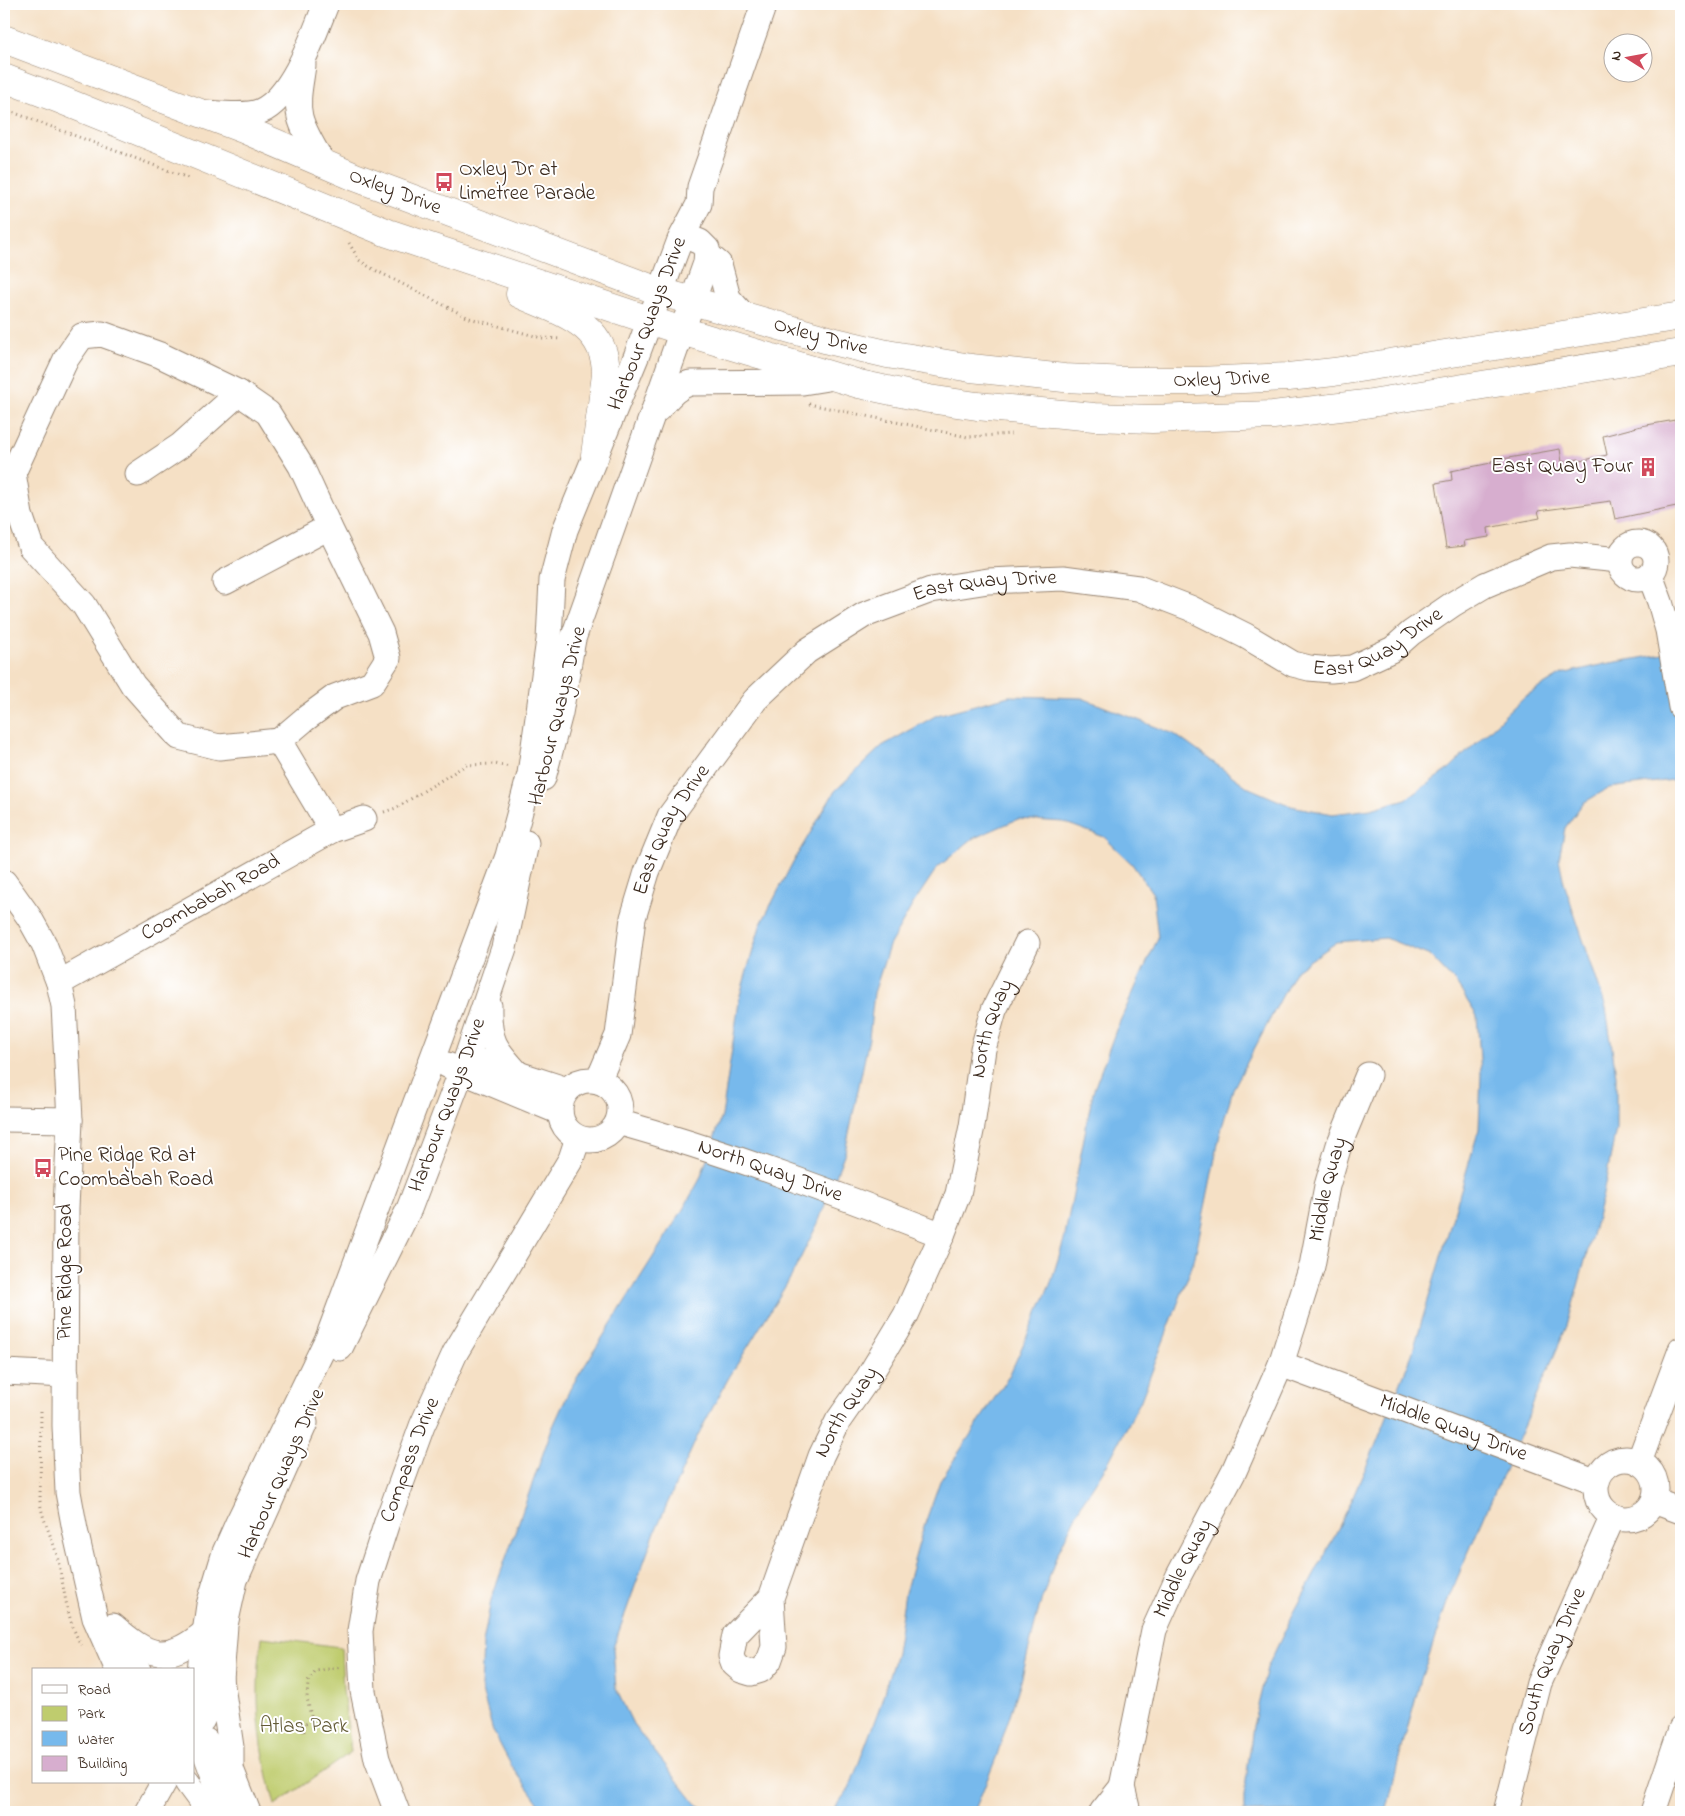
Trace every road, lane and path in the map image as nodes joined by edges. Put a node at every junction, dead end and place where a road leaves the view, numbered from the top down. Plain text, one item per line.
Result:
1 (326, 4) edge
2 (764, 4) edge
3 (4, 40) edge
4 (4, 54) edge
5 (304, 60) junction
6 (4, 78) edge
7 (59, 99) junction
8 (198, 113) junction
9 (323, 164) junction
10 (388, 233) junction
11 (682, 235) junction
12 (707, 254) junction
13 (661, 292) junction
14 (692, 301) junction
15 (1681, 316) edge
16 (746, 317) junction
17 (649, 320) junction
18 (682, 331) junction
19 (1681, 353) edge
20 (834, 377) junction
21 (239, 393) junction
22 (655, 412) junction
23 (596, 454) junction
24 (138, 474) dead end
25 (329, 527) junction
26 (225, 582) dead end
27 (1681, 707) edge
28 (279, 741) junction
29 (517, 768) dead end
30 (364, 819) joint
31 (332, 830) junction
32 (4, 882) edge
33 (1027, 943) dead end
34 (59, 983) junction
35 (490, 991) junction
36 (434, 1053) junction
37 (464, 1064) junction
38 (1368, 1075) dead end
39 (598, 1081) junction
40 (519, 1084) junction
41 (563, 1101) junction
42 (446, 1112) junction
43 (4, 1119) edge
44 (70, 1120) junction
45 (618, 1122) junction
46 (578, 1138) junction
47 (942, 1235) junction
48 (1681, 1350) edge
49 (1281, 1364) junction
50 (4, 1372) edge
51 (66, 1375) junction
52 (1639, 1462) junction
53 (1597, 1482) junction
54 (1654, 1501) junction
55 (1681, 1511) edge
56 (1613, 1516) junction
57 (89, 1586) junction
58 (771, 1598) dead end
59 (113, 1626) junction
60 (204, 1633) junction
61 (345, 1666) dead end
62 (117, 1668) edge
63 (137, 1668) edge
64 (221, 1679) junction
65 (312, 1721) junction
66 (313, 1726) dead end
67 (1681, 1729) edge
68 (195, 1732) edge
69 (304, 1732) dead end
70 (231, 1769) junction
71 (163, 1784) edge
72 (188, 1784) edge
73 (1122, 1787) junction
74 (147, 1812) edge
75 (208, 1812) edge
76 (225, 1812) edge
77 (248, 1812) edge
78 (397, 1812) edge
79 (1102, 1812) edge
80 (1128, 1812) edge
81 (1506, 1812) edge
82 (1654, 1812) edge

1 - 5 street
2 - 11 street
3 - 8 main road, Oxley Drive
4 - 7 main road
5 - 8 street
5 - 9 street
6 - 7 main road, Oxley Drive
7 - 10 main road, Oxley Drive
8 - 9 main road, Oxley Drive
9 - 13 main road, Oxley Drive
10 - 17 main road, Oxley Drive
10 - 23 main road
11 - 12 street, Harbour Quays Drive
11 - 13 street, Harbour Quays Drive
12 - 14 street, Harbour Quays Drive
12 - 16 street
13 - 14 main road, Oxley Drive
13 - 17 street, Harbour Quays Drive
14 - 16 main road, Oxley Drive
14 - 18 street, Harbour Quays Drive
15 - 16 main road, Oxley Drive
17 - 18 main road, Oxley Drive
17 - 23 street, Harbour Quays Drive
18 - 20 main road, Oxley Drive
18 - 22 street, Harbour Quays Drive
19 - 20 main road, Oxley Drive
20 - 22 street
21 - 24 street
21 - 25 street
21 - 28 street
22 - 35 street, Harbour Quays Drive
23 - 36 street, Harbour Quays Drive
25 - 26 street
25 - 28 street
27 - 39 street, East Quay Drive
28 - 31 street
29 - 30 path
30 - 31 street, Coombabah Road
31 - 34 street, Coombabah Road
32 - 34 street, Pine Ridge Road
33 - 47 street, North Quay
34 - 44 street, Pine Ridge Road
35 - 37 street, Harbour Quays Drive
35 - 40 street
36 - 37 street
36 - 60 street, Harbour Quays Drive
37 - 40 street
37 - 42 street, Harbour Quays Drive
38 - 49 street, Middle Quay
39 - 41 street
39 - 45 street
40 - 41 street
40 - 42 street
41 - 46 street
42 - 64 street, Harbour Quays Drive
43 - 44 street
44 - 51 street, Pine Ridge Road
45 - 46 street
45 - 47 street, North Quay Drive
46 - 78 street, Compass Drive
47 - 58 street, North Quay
48 - 52 street
49 - 53 street, Middle Quay Drive
49 - 73 street, Middle Quay
50 - 51 street
51 - 57 street, Pine Ridge Road
52 - 53 street
52 - 54 street
53 - 56 street
54 - 55 street
54 - 56 street
56 - 81 street, South Quay Drive
57 - 59 street, Pine Ridge Road
57 - 62 street, Pine Ridge Road
59 - 60 street
59 - 63 street, Pine Ridge Road
60 - 68 street, Harbour Quays Drive
61 - 65 path
64 - 68 street, Harbour Quays Drive
64 - 70 street
65 - 66 path
65 - 69 path
67 - 82 street
68 - 70 street
68 - 76 street, Harbour Quays Drive
70 - 77 street
71 - 74 street
72 - 75 street
73 - 79 street, Middle Quay
73 - 80 street, Middle Quay

